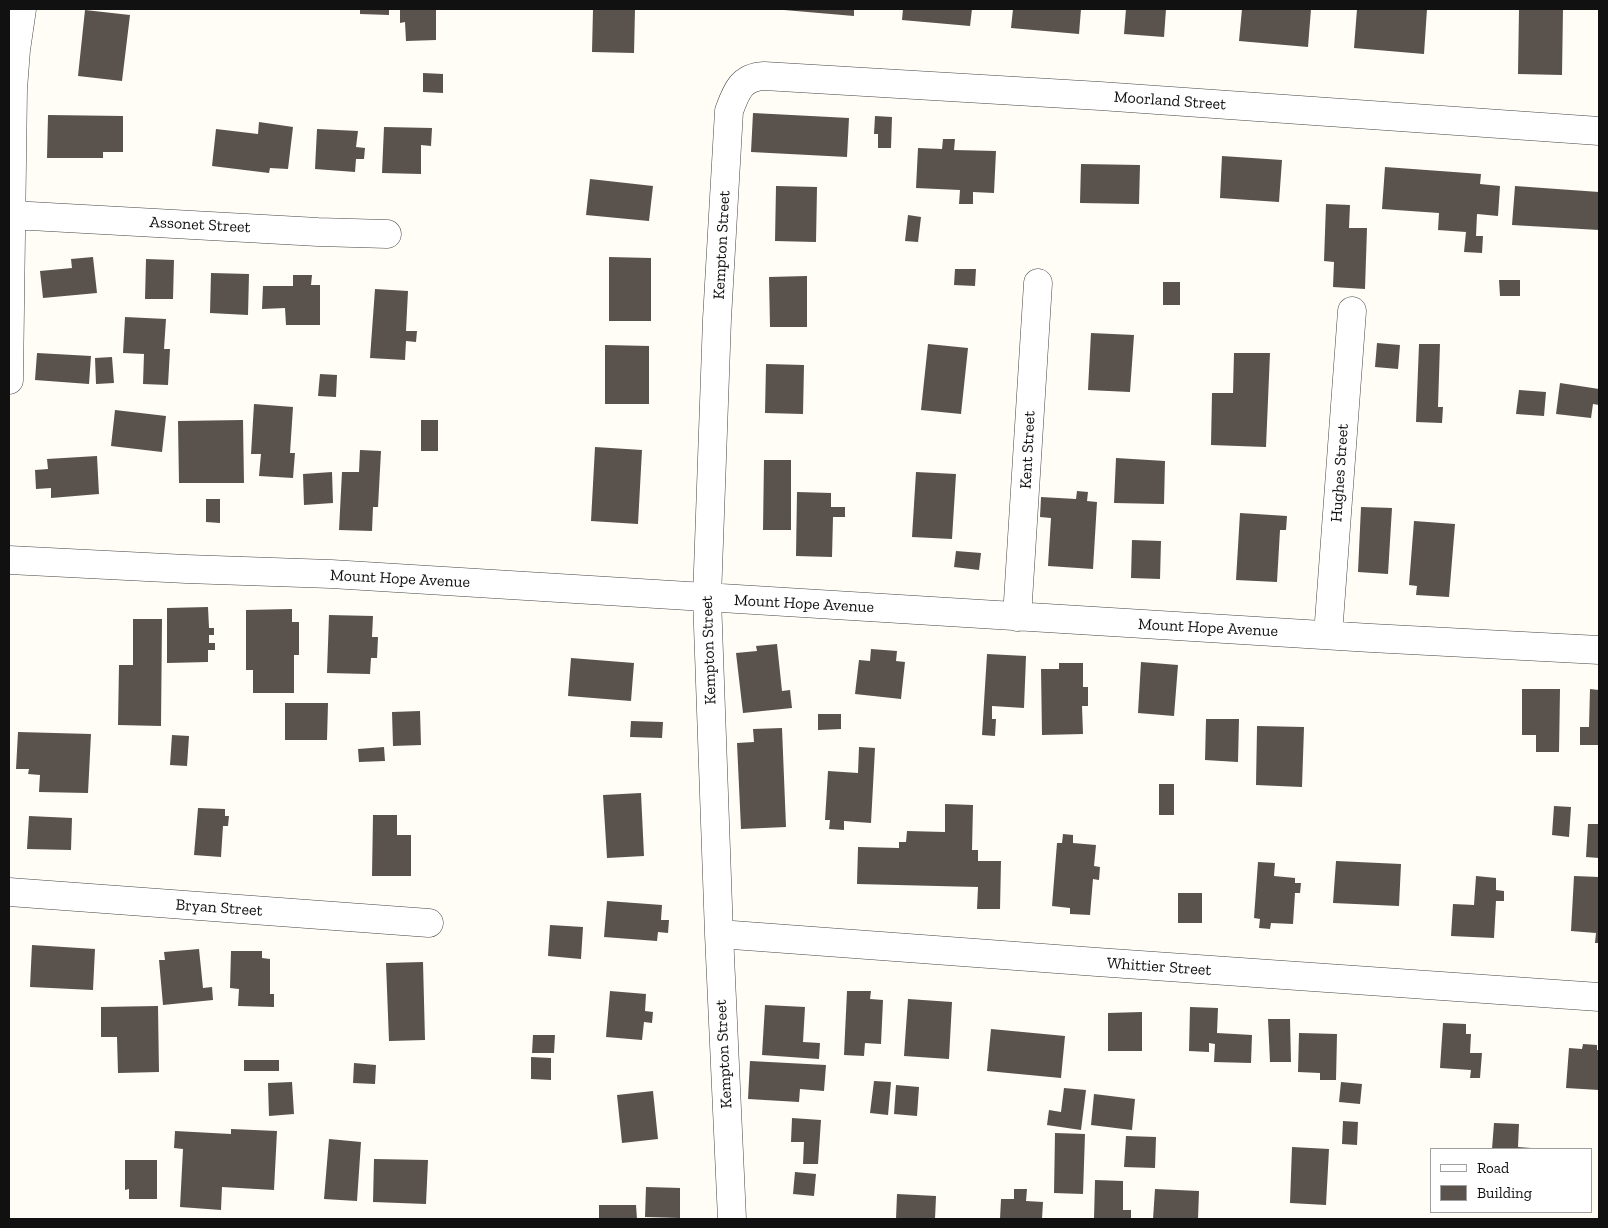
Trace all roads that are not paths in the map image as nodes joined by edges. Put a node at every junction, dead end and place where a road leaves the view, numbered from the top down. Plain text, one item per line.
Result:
1 (22, 9) edge
2 (743, 84) joint
3 (1599, 131) edge
4 (12, 215) junction
5 (387, 234) dead end
6 (1038, 283) dead end
7 (1352, 311) dead end
8 (9, 380) edge
9 (9, 560) edge
10 (707, 598) junction
11 (1017, 616) junction
12 (1328, 635) junction
13 (1599, 650) edge
14 (9, 892) edge
15 (429, 924) dead end
16 (719, 934) junction
17 (1599, 996) edge
18 (732, 1219) edge

1 - 4 street
2 - 3 street, Moorland Street
2 - 10 street, Kempton Street
4 - 5 street, Assonet Street
4 - 8 street
6 - 11 street, Kent Street
7 - 12 street, Hughes Street
9 - 10 street, Mount Hope Avenue
10 - 11 street, Mount Hope Avenue
10 - 16 street, Kempton Street
11 - 12 street, Mount Hope Avenue
12 - 13 street, Mount Hope Avenue
14 - 15 street, Bryan Street
16 - 17 street, Whittier Street
16 - 18 street, Kempton Street

